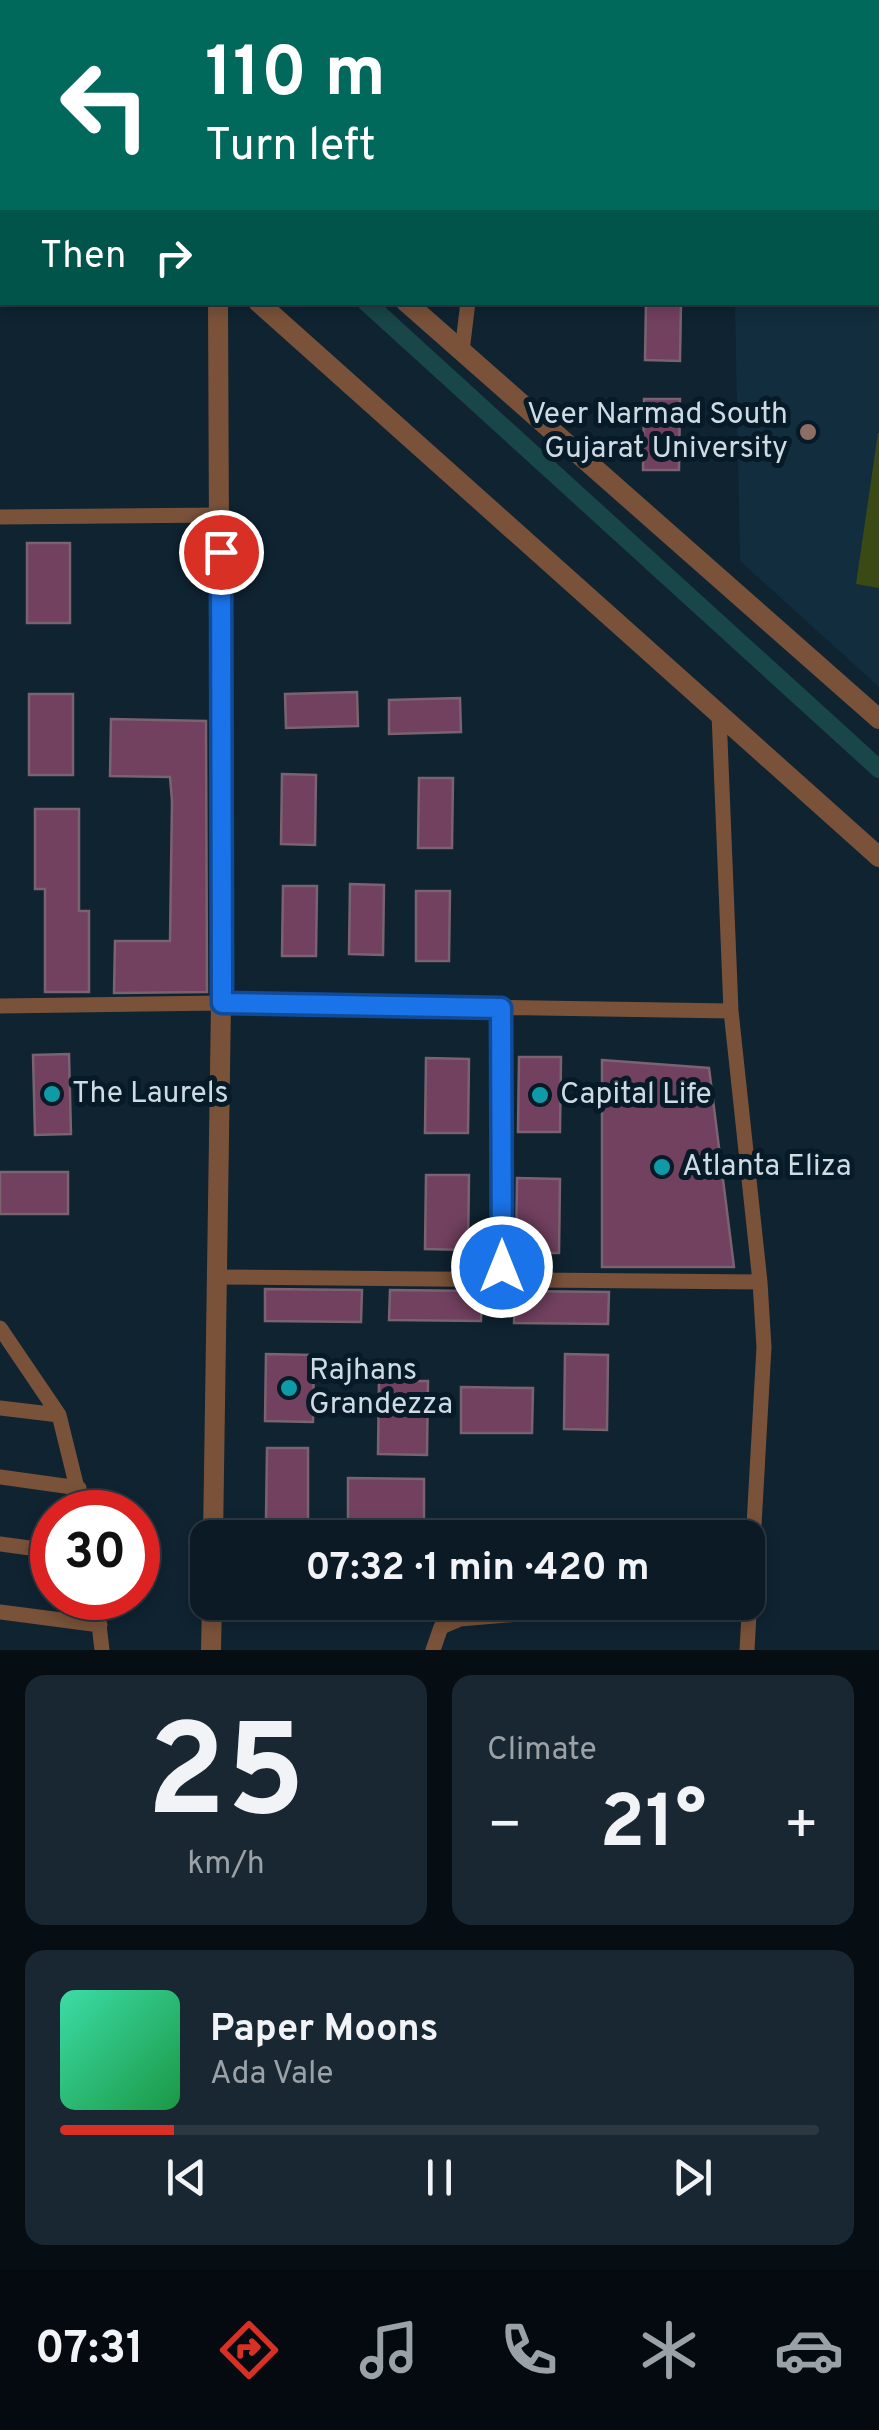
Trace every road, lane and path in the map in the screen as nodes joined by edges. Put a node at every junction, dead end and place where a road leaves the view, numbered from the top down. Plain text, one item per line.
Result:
1 (218, 305) edge
2 (261, 305) edge
3 (409, 305) edge
4 (468, 305) edge
5 (462, 351) junction
6 (221, 515) junction
7 (0, 517) edge
8 (718, 714) junction
9 (879, 720) edge
10 (879, 857) edge
11 (222, 1003) junction
12 (0, 1006) edge
13 (501, 1008) junction
14 (731, 1011) junction
15 (502, 1267) dead end
16 (218, 1277) junction
17 (760, 1282) junction
18 (0, 1328) edge
19 (5, 1341) edge
20 (0, 1408) edge
21 (58, 1415) junction
22 (0, 1477) edge
23 (79, 1488) joint
24 (213, 1520) edge
25 (754, 1520) edge
26 (0, 1544) edge
27 (30, 1548) edge
28 (0, 1612) edge
29 (99, 1620) edge
30 (212, 1620) edge
31 (458, 1620) edge
32 (748, 1620) edge
33 (100, 1625) junction
34 (102, 1650) edge
35 (211, 1650) edge
36 (433, 1650) edge
37 (746, 1650) edge

1 - 6 street
2 - 8 street
3 - 5 street
4 - 5 street
5 - 9 street
6 - 7 street
6 - 11 street
8 - 10 street
8 - 14 street
11 - 12 street
11 - 13 street
11 - 16 street
13 - 14 street
13 - 15 street
14 - 17 street
16 - 17 street
16 - 24 street
17 - 25 street
18 - 19 street
19 - 21 street
20 - 21 street
21 - 23 street
22 - 23 street
26 - 27 street
28 - 33 street
29 - 33 street
30 - 35 street
31 - 36 street
32 - 37 street
33 - 34 street

